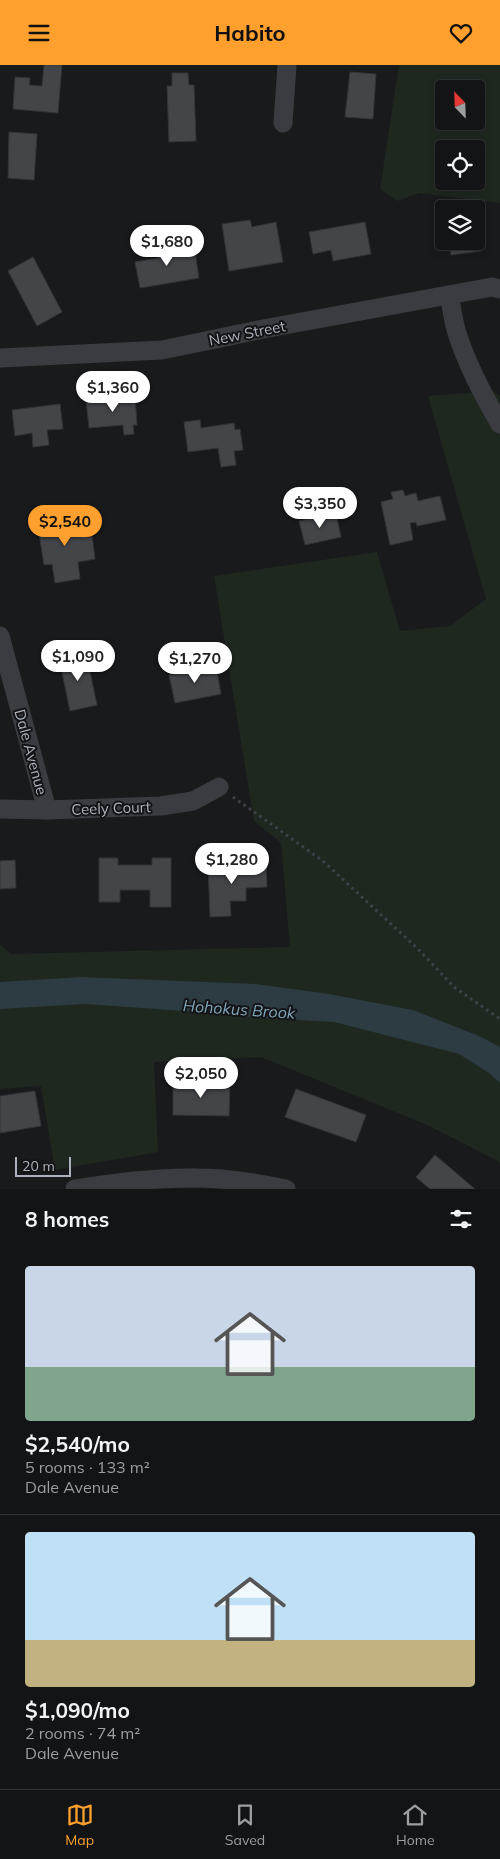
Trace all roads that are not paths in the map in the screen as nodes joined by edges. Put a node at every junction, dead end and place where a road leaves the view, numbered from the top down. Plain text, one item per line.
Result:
1 (287, 65) edge
2 (283, 123) dead end
3 (496, 288) edge
4 (448, 295) junction
5 (0, 358) edge
6 (500, 425) edge
7 (0, 636) edge
8 (218, 787) road end
9 (0, 809) edge
10 (47, 810) junction
11 (75, 1189) edge
12 (286, 1189) edge

1 - 2 street
3 - 4 street, New Street
4 - 5 street, New Street
4 - 6 street
7 - 10 street, Dale Avenue
8 - 10 street, Ceely Court
9 - 10 street, Ceely Court
11 - 12 street

